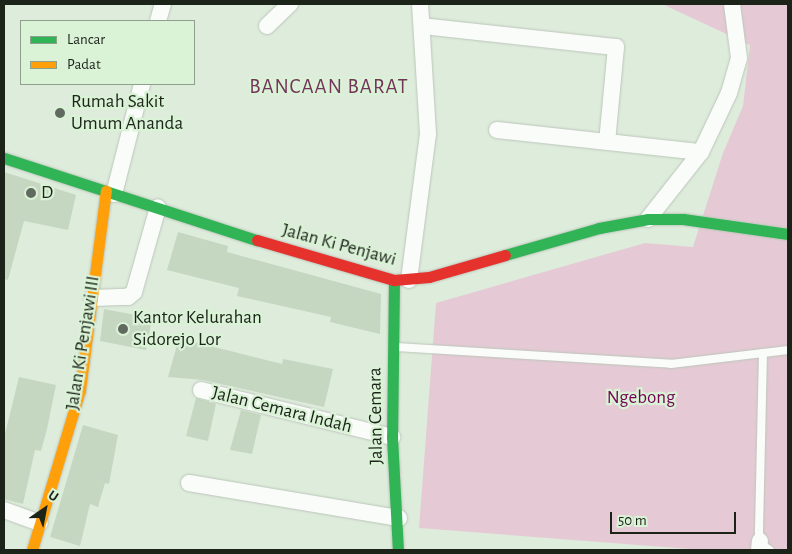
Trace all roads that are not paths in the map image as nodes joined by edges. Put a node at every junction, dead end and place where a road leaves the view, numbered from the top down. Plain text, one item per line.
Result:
1 (163, 4) edge
2 (290, 4) edge
3 (420, 4) edge
4 (732, 4) edge
5 (158, 20) edge
6 (267, 26) dead end
7 (422, 26) junction
8 (142, 85) edge
9 (497, 130) dead end
10 (607, 142) junction
11 (701, 152) junction
12 (4, 158) edge
13 (110, 192) junction
14 (158, 207) junction
15 (648, 219) junction
16 (788, 234) edge
17 (402, 280) junction
18 (92, 298) junction
19 (392, 347) junction
20 (788, 350) edge
21 (763, 353) junction
22 (201, 390) dead end
23 (392, 437) junction
24 (189, 483) dead end
25 (4, 510) edge
26 (399, 518) junction
27 (40, 523) junction
28 (763, 547) edge
29 (32, 550) edge
30 (398, 550) edge

1 - 5 street
2 - 6 street
3 - 7 street
4 - 11 street
7 - 10 street
7 - 17 street
8 - 13 street
9 - 10 street
10 - 11 street
11 - 15 street
12 - 13 street, Jalan Ki Penjawi
13 - 14 street, Jalan Ki Penjawi
13 - 18 street, Jalan Ki Penjawi III
14 - 17 street, Jalan Ki Penjawi
14 - 18 street
15 - 16 street, Jalan Ki Penjawi
15 - 17 street, Jalan Ki Penjawi
17 - 19 street, Jalan Cemara
18 - 27 street, Jalan Ki Penjawi III
19 - 21 lane
19 - 23 street, Jalan Cemara
20 - 21 lane
21 - 28 lane
22 - 23 street, Jalan Cemara Indah
23 - 26 street, Jalan Cemara
24 - 26 street
25 - 27 street
26 - 30 street, Jalan Cemara
27 - 29 street, Jalan Ki Penjawi III

